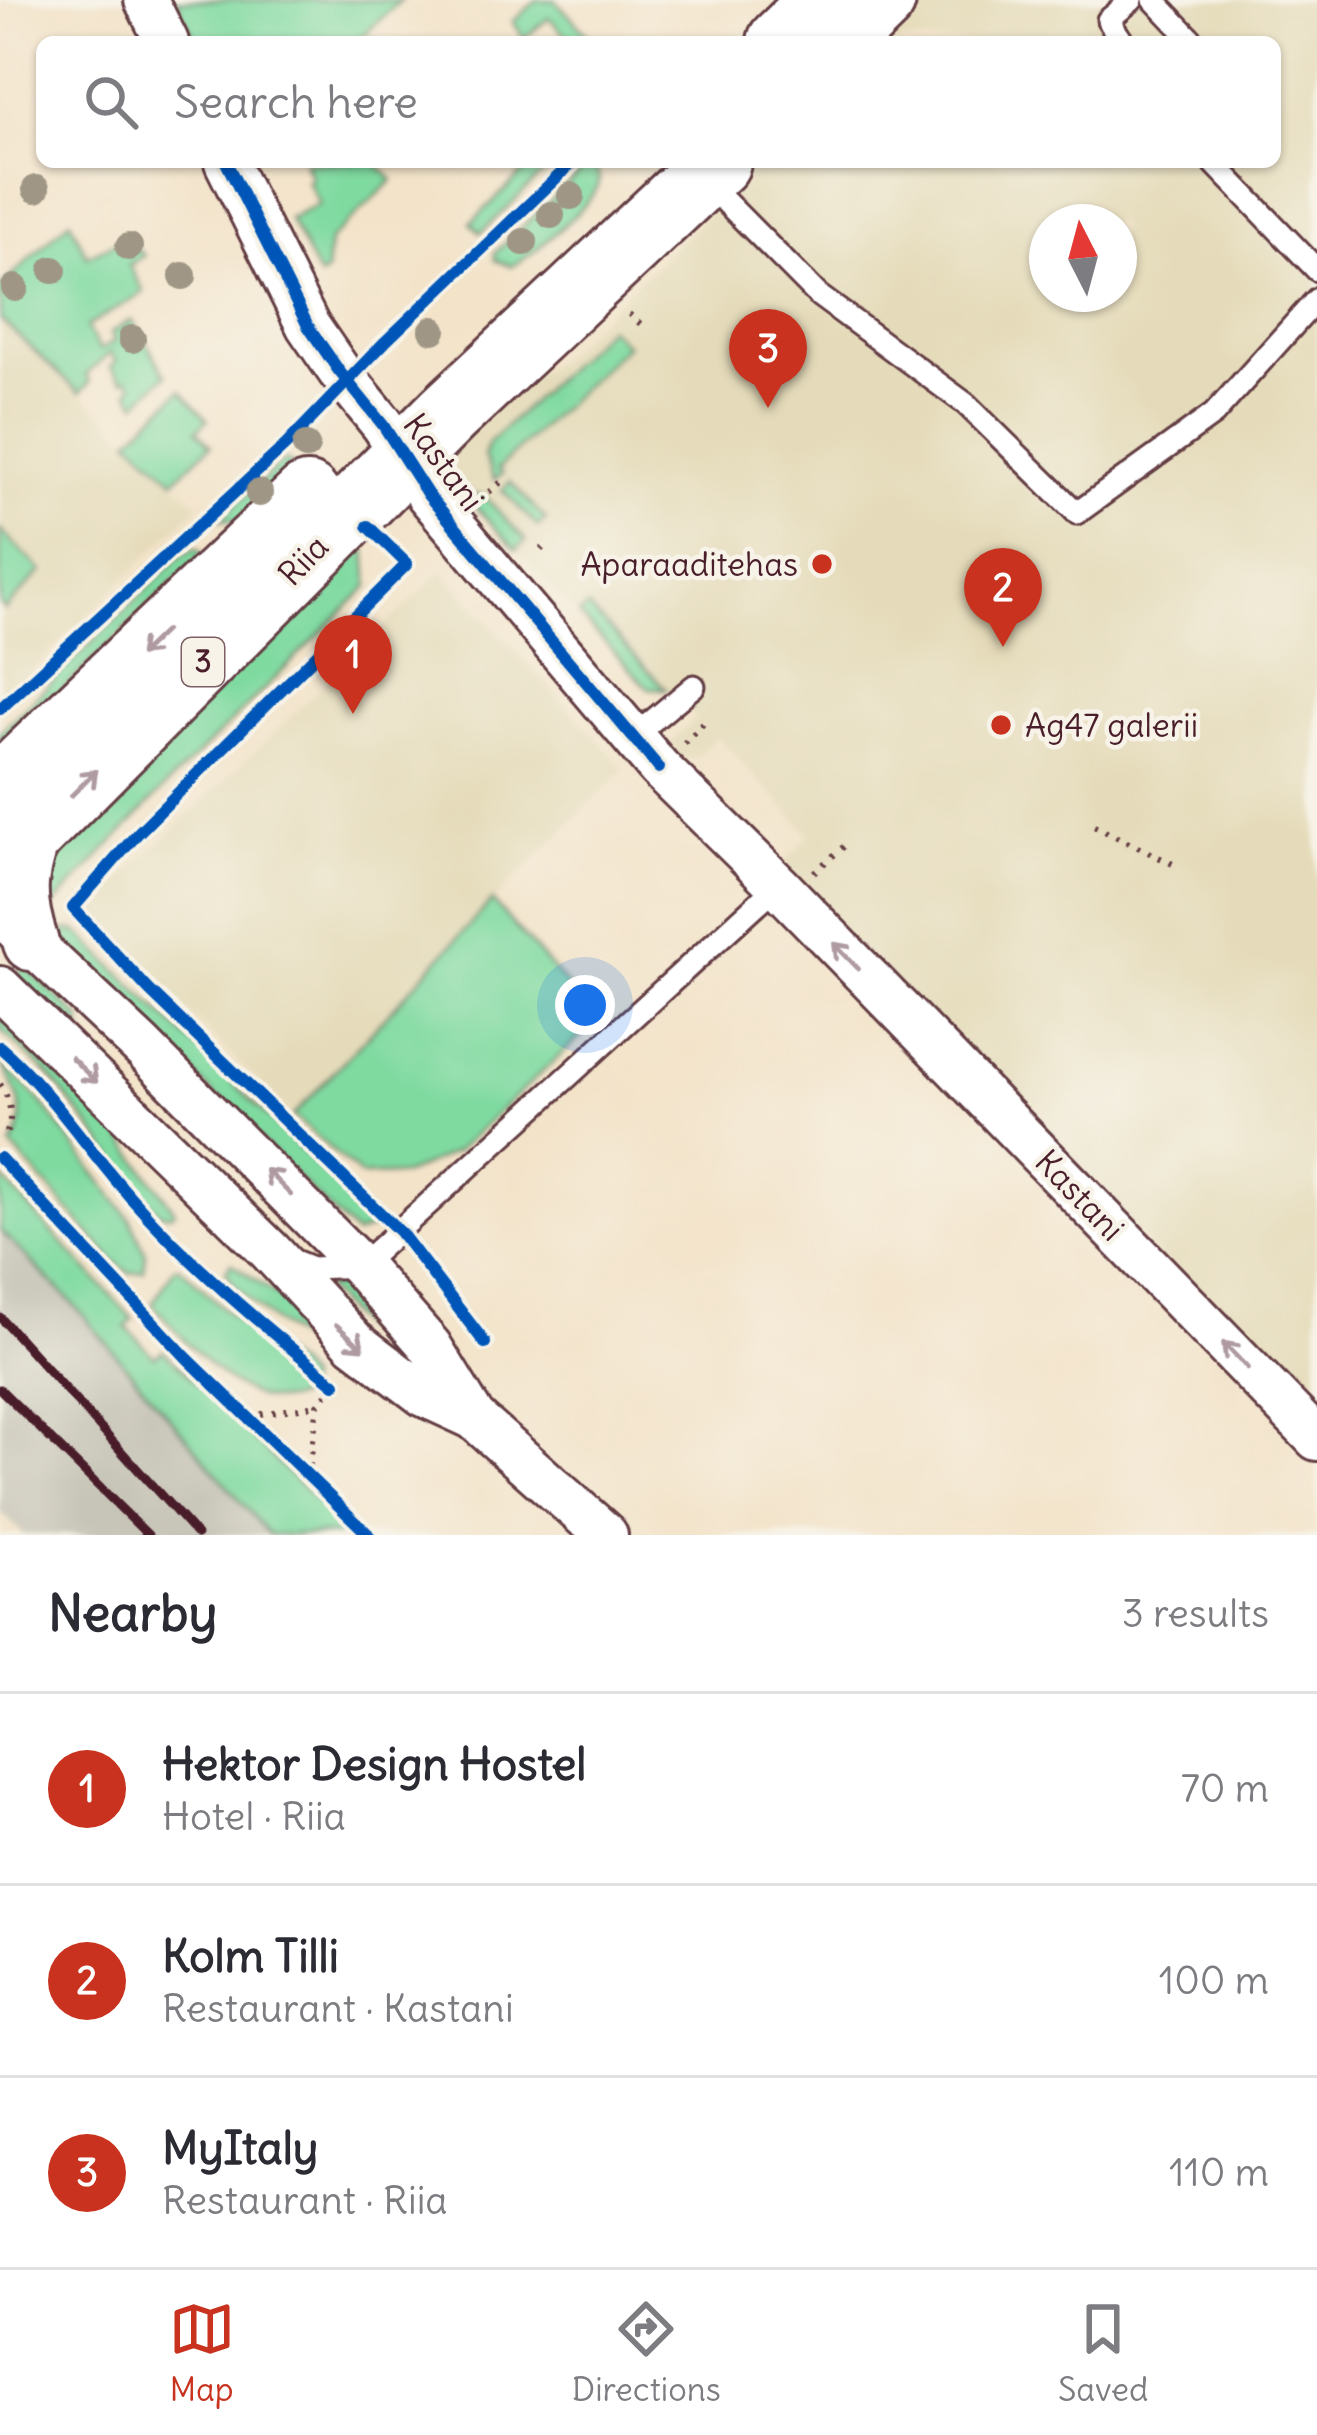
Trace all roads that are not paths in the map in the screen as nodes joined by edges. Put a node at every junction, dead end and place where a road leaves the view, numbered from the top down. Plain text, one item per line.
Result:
1 (146, 0) edge
2 (824, 0) edge
3 (882, 0) edge
4 (1132, 0) edge
5 (1154, 0) edge
6 (164, 36) edge
7 (787, 36) edge
8 (845, 36) edge
9 (1119, 36) edge
10 (1188, 36) edge
11 (229, 168) edge
12 (688, 168) edge
13 (692, 168) edge
14 (1224, 168) edge
15 (1317, 271) edge
16 (1317, 299) edge
17 (394, 442) junction
18 (694, 686) dead end
19 (633, 737) junction
20 (9, 815) edge
21 (795, 880) junction
22 (10, 927) edge
23 (0, 988) edge
24 (270, 1252) junction
25 (360, 1266) junction
26 (1310, 1417) edge
27 (474, 1418) junction
28 (606, 1535) edge

1 - 6 street
2 - 7 highway
3 - 8 highway
4 - 9 lane
5 - 10 lane
11 - 17 street, Kastani
12 - 17 highway, Riia / 3
13 - 16 lane
14 - 15 lane
17 - 19 street, Kastani
17 - 20 highway, Riia / 3
18 - 19 lane
19 - 21 street, Kastani
20 - 22 street
21 - 25 lane
26 -> 21 street, Kastani
25 -> 22 street
23 -> 24 street
24 - 25 lane
24 -> 27 street
25 - 27 street
27 - 28 street

